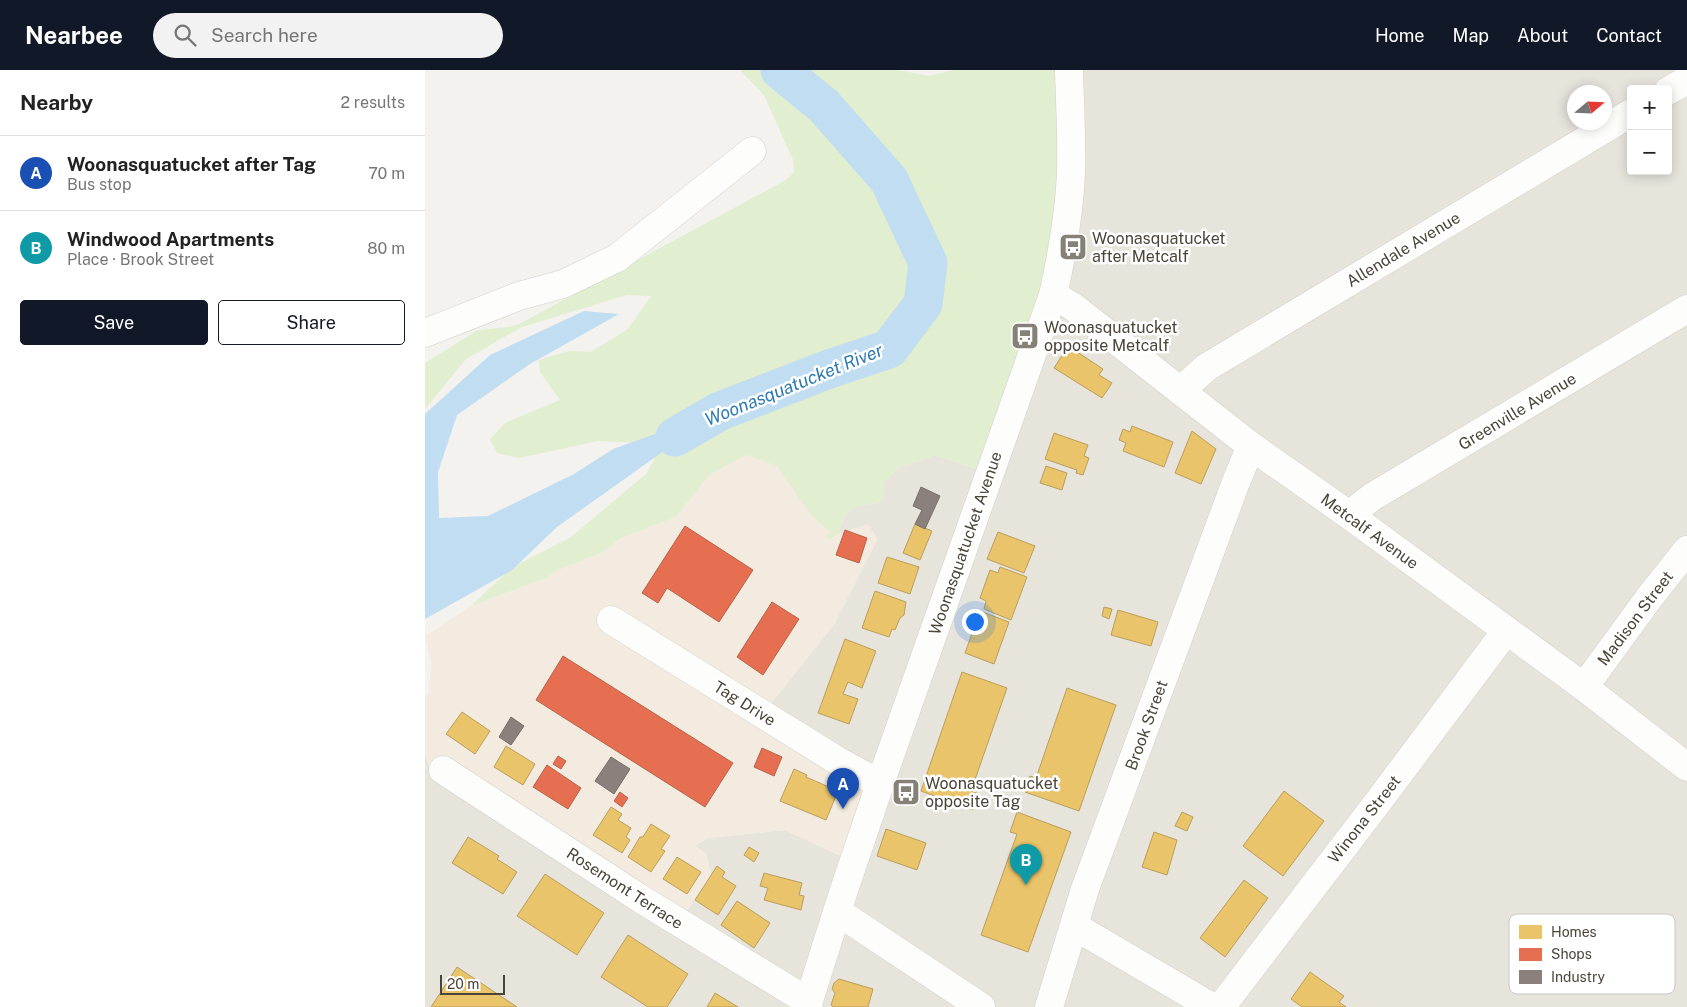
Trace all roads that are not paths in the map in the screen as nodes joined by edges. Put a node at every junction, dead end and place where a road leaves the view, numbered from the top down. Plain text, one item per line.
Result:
1 (1069, 70) edge
2 (1687, 80) edge
3 (1672, 89) edge
4 (1627, 115) edge
5 (752, 151) dead end
6 (1053, 295) junction
7 (1687, 310) edge
8 (425, 333) edge
9 (1180, 391) junction
10 (1251, 446) junction
11 (1349, 515) junction
12 (1687, 550) edge
13 (611, 620) dead end
14 (1506, 631) junction
15 (1584, 687) junction
16 (1687, 767) edge
17 (443, 770) dead end
18 (880, 784) junction
19 (838, 912) junction
20 (1074, 926) junction
21 (808, 1005) edge
22 (981, 1007) edge
23 (1049, 1007) edge
24 (1212, 1007) edge
25 (1221, 1007) edge

1 - 6 street, Woonasquatucket Avenue
2 - 3 street
4 - 9 street, Allendale Avenue
5 - 8 street
6 - 9 street, Metcalf Avenue
6 - 18 street, Woonasquatucket Avenue
7 - 11 street, Greenville Avenue
9 - 10 street, Metcalf Avenue
10 - 11 street, Metcalf Avenue
10 - 20 street, Brook Street
11 - 14 street, Metcalf Avenue
12 - 15 street, Madison Street
13 - 18 street, Tag Drive
14 - 15 street, Metcalf Avenue
14 - 25 street, Winona Street
15 - 16 street, Metcalf Avenue
17 - 21 street, Rosemont Terrace
18 - 19 street, Woonasquatucket Avenue
19 - 21 street, Woonasquatucket Avenue
19 - 22 street
20 - 23 street, Brook Street
20 - 24 street

